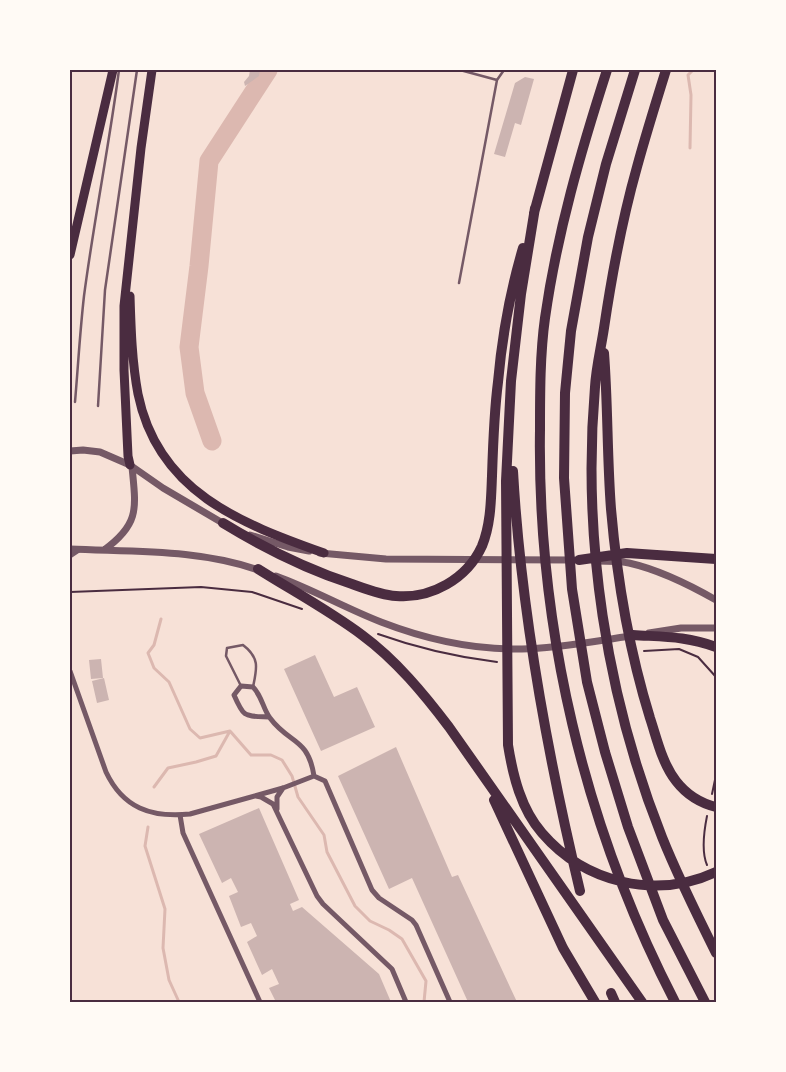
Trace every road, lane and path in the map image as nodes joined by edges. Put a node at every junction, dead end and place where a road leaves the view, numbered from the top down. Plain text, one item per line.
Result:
1 (114, 70) edge
2 (119, 70) edge
3 (137, 70) edge
4 (152, 70) edge
5 (460, 70) edge
6 (504, 70) edge
7 (573, 70) edge
8 (607, 70) edge
9 (635, 70) edge
10 (666, 70) edge
11 (497, 80) junction
12 (535, 208) junction
13 (70, 255) edge
14 (128, 274) junction
15 (459, 283) dead end
16 (603, 334) junction
17 (75, 402) dead end
18 (98, 406) dead end
19 (510, 420) junction
20 (70, 451) edge
21 (131, 466) junction
22 (223, 523) junction
23 (70, 549) edge
24 (79, 550) junction
25 (104, 550) junction
26 (324, 553) junction
27 (70, 556) edge
28 (627, 558) junction
29 (716, 559) edge
30 (579, 560) joint
31 (258, 569) junction
32 (716, 600) edge
33 (716, 628) edge
34 (638, 635) junction
35 (716, 647) edge
36 (641, 652) dead end
37 (70, 671) edge
38 (716, 677) edge
39 (241, 686) junction
40 (253, 687) junction
41 (268, 717) junction
42 (477, 768) junction
43 (314, 776) junction
44 (716, 776) edge
45 (283, 788) junction
46 (254, 796) junction
47 (712, 807) edge
48 (278, 812) junction
49 (180, 816) junction
50 (712, 870) edge
51 (580, 891) dead end
52 (716, 953) edge
53 (260, 1002) edge
54 (406, 1002) edge
55 (450, 1002) edge
56 (595, 1002) edge
57 (642, 1002) edge
58 (675, 1002) edge
59 (705, 1002) edge

1 - 13 main road
2 - 17 lane
3 - 18 lane
4 - 14 main road
5 - 11 lane
6 - 11 lane
7 - 12 highway
8 - 58 highway
9 - 59 highway
10 - 16 highway
11 - 15 lane
12 - 19 highway
12 - 22 highway
14 - 21 main road
14 - 26 main road
16 - 47 highway
16 - 52 highway
19 - 50 highway
19 - 51 highway
20 - 21 street
21 - 22 street
21 - 25 street
22 - 26 street
23 - 24 street
24 - 25 street
24 - 27 street
25 - 31 street
26 - 30 street
28 - 29 highway
28 - 30 highway
28 - 32 street
31 - 34 street
31 - 42 highway
33 - 34 street
34 - 35 highway
36 - 38 path
37 - 49 street
39 - 40 street
39 - 40 lane
39 - 41 street
40 - 41 street
41 - 43 street
42 - 56 highway
42 - 57 highway
43 - 45 street
43 - 55 street
44 - 47 path
45 - 46 street
45 - 48 street
46 - 48 street
46 - 49 street
47 - 50 path
48 - 54 street
49 - 53 street

